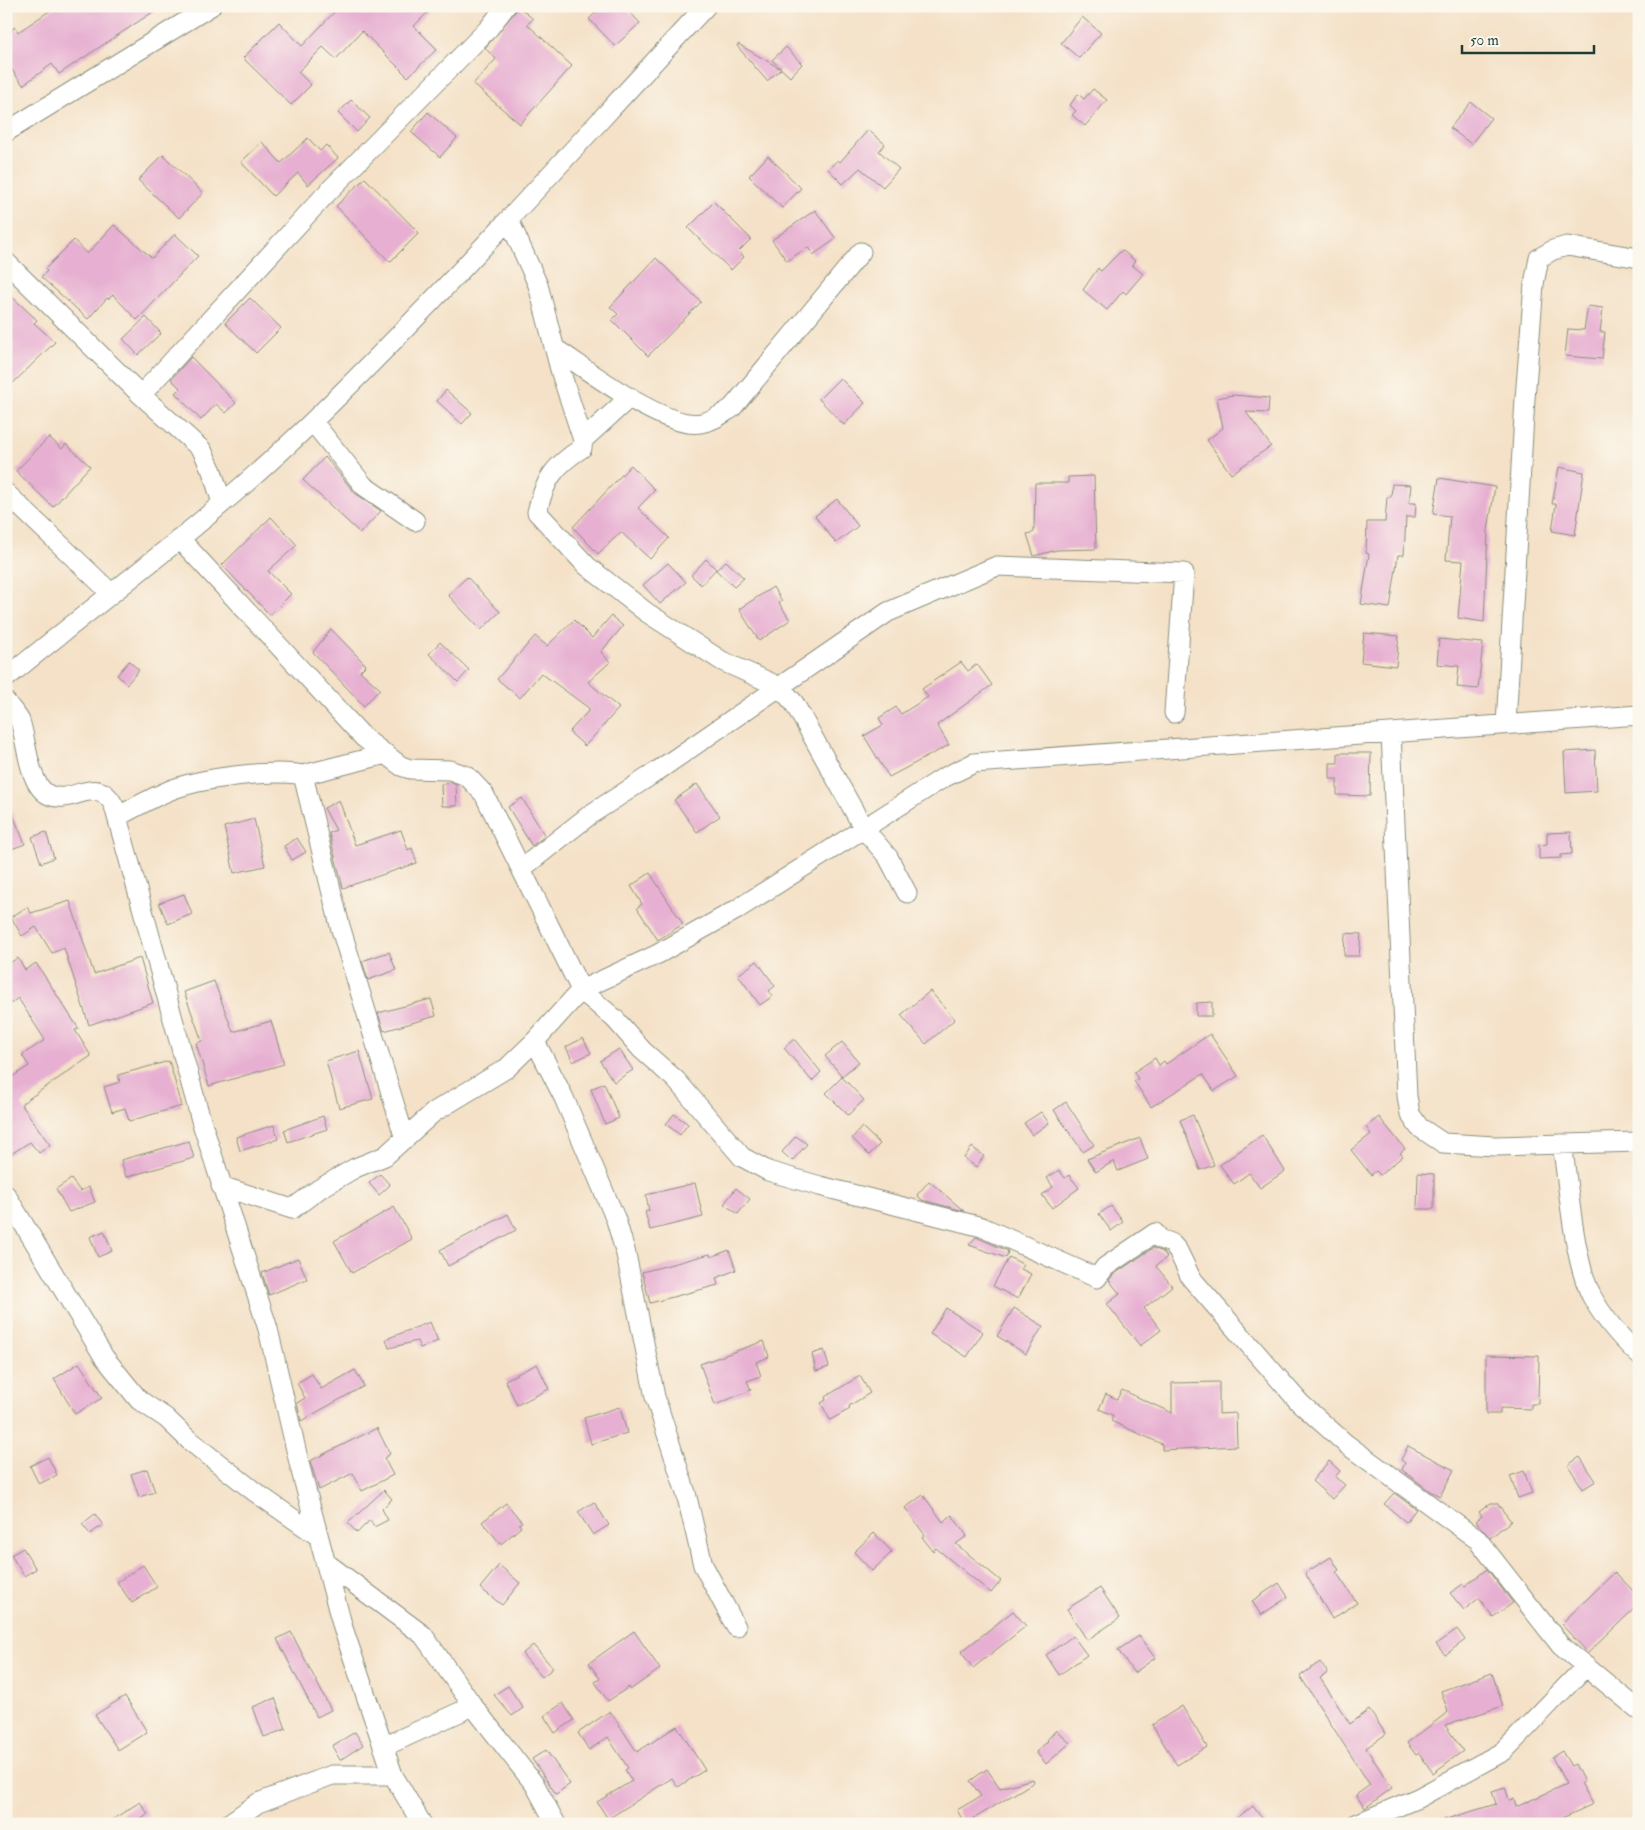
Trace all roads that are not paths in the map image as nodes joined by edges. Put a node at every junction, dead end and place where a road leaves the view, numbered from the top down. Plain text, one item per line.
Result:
1 (211, 6) edge
2 (506, 6) edge
3 (706, 6) edge
4 (6, 132) edge
5 (508, 220) junction
6 (861, 252) dead end
7 (1639, 258) edge
8 (6, 262) edge
9 (554, 348) junction
10 (141, 395) junction
11 (630, 397) junction
12 (313, 422) junction
13 (583, 440) junction
14 (6, 493) edge
15 (222, 503) junction
16 (415, 521) dead end
17 (179, 538) junction
18 (111, 593) junction
19 (6, 678) edge
20 (780, 687) junction
21 (6, 702) edge
22 (1174, 713) dead end
23 (1639, 715) edge
24 (1506, 724) junction
25 (1391, 733) junction
26 (386, 754) junction
27 (302, 775) junction
28 (117, 817) junction
29 (864, 829) junction
30 (521, 869) junction
31 (907, 893) dead end
32 (581, 990) junction
33 (535, 1042) junction
34 (406, 1139) junction
35 (1639, 1142) edge
36 (1562, 1144) junction
37 (221, 1186) junction
38 (6, 1195) edge
39 (1639, 1355) edge
40 (318, 1536) junction
41 (325, 1562) junction
42 (736, 1627) dead end
43 (1586, 1666) junction
44 (473, 1706) junction
45 (1639, 1710) edge
46 (383, 1747) junction
47 (393, 1776) junction
48 (228, 1824) edge
49 (422, 1824) edge
50 (556, 1824) edge
51 (1356, 1824) edge

1 - 4 street
2 - 10 street
3 - 5 street
5 - 9 street
5 - 12 street
6 - 11 street
7 - 24 street
8 - 10 street
9 - 11 street
9 - 13 street
10 - 15 street
11 - 13 street
12 - 15 street
12 - 16 street
13 - 20 street
14 - 18 street
15 - 17 street
17 - 18 street
17 - 26 street
18 - 19 street
20 - 22 street
20 - 29 street
20 - 30 street
21 - 28 street
23 - 24 street
24 - 25 street
25 - 29 street
25 - 36 street
26 - 27 street
26 - 30 street
27 - 28 street
27 - 34 street
28 - 37 street
29 - 31 street
29 - 32 street
30 - 32 street
32 - 33 street
32 - 43 street
33 - 34 street
33 - 42 street
34 - 37 street
35 - 36 street
36 - 39 street
37 - 40 street
38 - 40 street
40 - 41 street
41 - 44 street
41 - 46 street
43 - 45 street
43 - 51 street
44 - 46 street
44 - 50 street
46 - 47 street
47 - 48 street
47 - 49 street

